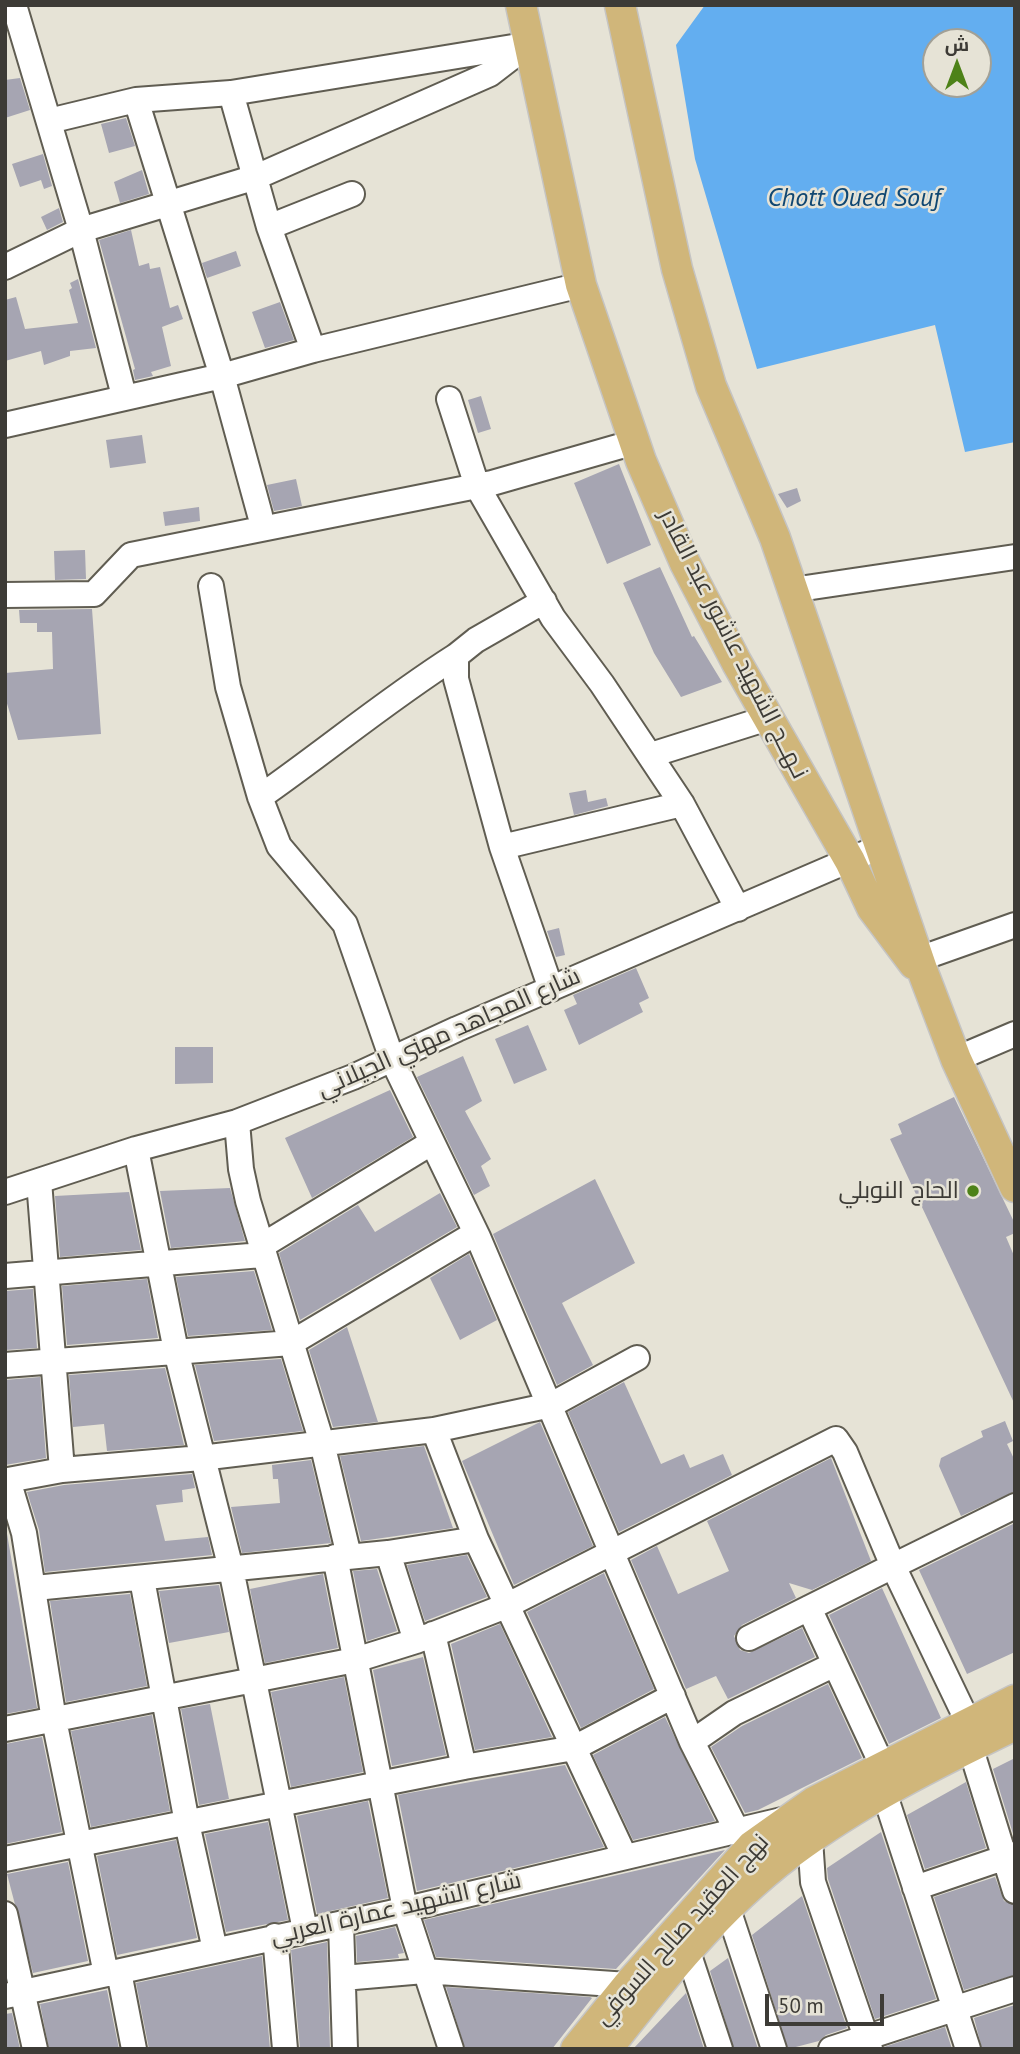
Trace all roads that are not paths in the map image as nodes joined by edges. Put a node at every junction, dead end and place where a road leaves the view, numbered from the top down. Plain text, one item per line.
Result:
1 (14, 5) edge
2 (521, 5) edge
3 (620, 5) edge
4 (529, 44) junction
5 (231, 93) junction
6 (136, 100) junction
7 (49, 121) junction
8 (256, 177) junction
9 (352, 194) dead end
10 (170, 205) junction
11 (270, 227) junction
12 (81, 230) junction
13 (5, 267) edge
14 (581, 285) junction
15 (313, 350) junction
16 (222, 376) junction
17 (124, 396) junction
18 (449, 399) dead end
19 (5, 425) edge
20 (635, 442) junction
21 (477, 486) junction
22 (260, 515) dead end
23 (1015, 557) edge
24 (211, 586) dead end
25 (792, 590) junction
26 (5, 595) edge
27 (544, 601) junction
28 (456, 656) junction
29 (768, 718) junction
30 (651, 755) junction
31 (260, 797) junction
32 (682, 804) junction
33 (882, 846) junction
34 (502, 847) junction
35 (850, 861) junction
36 (738, 909) junction
37 (1015, 925) edge
38 (922, 967) junction
39 (551, 989) junction
40 (1015, 1034) edge
41 (392, 1059) junction
42 (956, 1059) junction
43 (237, 1122) junction
44 (431, 1143) junction
45 (136, 1149) junction
46 (39, 1181) junction
47 (1015, 1187) edge
48 (5, 1192) edge
49 (476, 1233) junction
50 (261, 1251) junction
51 (159, 1265) junction
52 (46, 1275) junction
53 (5, 1276) edge
54 (291, 1343) junction
55 (176, 1351) junction
56 (638, 1358) dead end
57 (53, 1361) junction
58 (5, 1365) edge
59 (551, 1405) junction
60 (434, 1430) junction
61 (323, 1443) junction
62 (201, 1458) junction
63 (62, 1470) junction
64 (6, 1481) edge
65 (1015, 1506) edge
66 (476, 1539) junction
67 (388, 1553) junction
68 (611, 1555) junction
69 (342, 1557) junction
70 (893, 1566) junction
71 (231, 1569) junction
72 (142, 1580) junction
73 (35, 1588) junction
74 (506, 1606) junction
75 (809, 1608) junction
76 (424, 1638) junction
77 (750, 1638) dead end
78 (355, 1660) junction
79 (834, 1665) junction
80 (253, 1679) junction
81 (162, 1696) junction
82 (673, 1696) junction
83 (1015, 1700) edge
84 (54, 1720) junction
85 (1015, 1725) edge
86 (5, 1729) edge
87 (969, 1734) junction
88 (692, 1742) junction
89 (574, 1748) junction
90 (464, 1767) junction
91 (884, 1780) junction
92 (380, 1784) junction
93 (278, 1804) junction
94 (786, 1819) junction
95 (187, 1823) junction
96 (744, 1838) junction
97 (810, 1839) junction
98 (80, 1846) junction
99 (786, 1856) junction
100 (1010, 1856) edge
101 (625, 1857) junction
102 (5, 1859) edge
103 (915, 1888) junction
104 (1015, 1891) edge
105 (405, 1909) junction
106 (728, 1909) junction
107 (5, 1914) edge
108 (341, 1924) junction
109 (305, 1930) junction
110 (275, 1936) junction
111 (215, 1950) junction
112 (688, 1952) junction
113 (424, 1971) junction
114 (112, 1973) junction
115 (343, 1978) junction
116 (628, 1985) junction
117 (1015, 1989) edge
118 (14, 1994) edge
119 (956, 2008) junction
120 (868, 2043) edge
121 (609, 2048) edge
122 (36, 2049) edge
123 (134, 2049) edge
124 (285, 2049) edge
125 (345, 2049) edge
126 (450, 2049) edge
127 (576, 2049) edge
128 (720, 2049) edge
129 (774, 2049) edge
130 (831, 2049) edge
131 (968, 2049) edge

1 - 7 street
2 - 4 main road, نـهــج الشهيد عاشور عبد القادر
3 - 25 main road, نـهــج الشهيد عاشور عبد القادر
4 - 5 street
4 - 8 street
4 - 14 main road, نـهــج الشهيد عاشور عبد القادر
5 - 6 street
5 - 8 street
6 - 7 street
6 - 10 street
7 - 12 street
8 - 10 street
8 - 11 street
9 - 11 street
10 - 12 street
10 - 16 street
11 - 15 street
12 - 13 street
12 - 17 street
14 - 15 street
14 - 20 main road, نـهــج الشهيد عاشور عبد القادر
15 - 16 street
16 - 17 street
16 - 22 street
17 - 19 street
18 - 21 street
20 - 21 street
20 - 29 main road, نـهــج الشهيد عاشور عبد القادر
21 - 26 street
21 - 27 street
23 - 25 street
24 - 31 street
25 - 33 main road, نـهــج الشهيد عاشور عبد القادر
27 - 28 street
27 - 30 street
28 - 31 street
28 - 34 street
29 - 30 street
29 - 35 main road, نـهــج الشهيد عاشور عبد القادر
30 - 32 street
31 - 41 street
32 - 34 street
32 - 36 street
33 - 35 street, شارع المجاهد مهني الجيلاني
33 - 38 main road, نـهــج الشهيد عاشور عبد القادر
34 - 39 street
35 - 36 street, شارع المجاهد مهني الجيلاني
35 - 38 main road, نـهــج الشهيد عاشور عبد القادر
36 - 39 street, شارع المجاهد مهني الجيلاني
37 - 38 street
38 - 42 main road, نـهــج الشهيد عاشور عبد القادر
39 - 41 street, شارع المجاهد مهني الجيلاني
40 - 42 street
41 - 43 street, شارع المجاهد مهني الجيلاني
41 - 44 street
42 - 47 main road, نـهــج الشهيد عاشور عبد القادر
43 - 45 street, شارع المجاهد مهني الجيلاني
43 - 50 street
44 - 49 street
44 - 50 street
45 - 46 street, شارع المجاهد مهني الجيلاني
45 - 51 street
46 - 48 street, شارع المجاهد مهني الجيلاني
46 - 52 street
49 - 54 street
49 - 59 street
50 - 51 street
50 - 54 street
51 - 52 street
51 - 55 street
52 - 53 street
52 - 57 street
54 - 55 street
54 - 61 street
55 - 57 street
55 - 62 street
56 - 59 street
57 - 58 street
57 - 63 street
59 - 60 street
59 - 68 street
60 - 61 street
60 - 66 street
61 - 62 street
61 - 69 street
62 - 63 street
62 - 71 street
63 - 64 street
64 - 73 street
65 - 70 street
66 - 67 street
66 - 74 street
67 - 69 street
67 - 76 street
68 - 70 street
68 - 74 street
68 - 82 street
69 - 71 street
69 - 78 street
70 - 75 street
70 - 87 street
71 - 72 street
71 - 80 street
72 - 73 street
72 - 81 street
73 - 84 street
74 - 76 street
74 - 89 street
75 - 77 street
75 - 79 street
76 - 78 street
76 - 90 street
78 - 80 street
78 - 92 street
79 - 88 street
79 - 91 street
80 - 81 street
80 - 93 street
81 - 84 street
81 - 95 street
82 - 88 street
82 - 89 street
83 - 87 main road, نهج العقيد صالح السوفي
84 - 86 street
84 - 98 street
85 - 87 main road, نهج العقيد صالح السوفي
87 - 91 main road, نهج العقيد صالح السوفي
87 - 100 street
88 - 96 street
89 - 90 street
89 - 101 street
90 - 92 street
91 - 94 main road, نهج العقيد صالح السوفي
91 - 97 main road, نهج العقيد صالح السوفي
91 - 103 street
92 - 93 street
92 - 105 street
93 - 95 street
93 - 109 street
94 - 96 main road, نهج العقيد صالح السوفي
94 - 97 main road
95 - 98 street
95 - 111 street
96 - 99 main road
96 - 101 street, شارع الشهيد عمارة العربي
96 - 116 main road, نهج العقيد صالح السوفي
97 - 99 main road, نهج العقيد صالح السوفي
97 - 120 street
98 - 102 street
98 - 114 street
99 - 106 main road, نهج العقيد صالح السوفي
100 - 103 street
100 - 104 street
101 - 105 street, شارع الشهيد عمارة العربي
103 - 119 street
105 - 108 street, شارع الشهيد عمارة العربي
105 - 113 street
106 - 112 main road, نهج العقيد صالح السوفي
106 - 129 street
107 - 118 street
108 - 109 street, شارع الشهيد عمارة العربي
108 - 115 street
109 - 110 street, شارع الشهيد عمارة العربي
110 - 111 street, شارع الشهيد عمارة العربي
110 - 124 street
111 - 114 street, شارع الشهيد عمارة العربي
112 - 121 main road, نهج العقيد صالح السوفي
112 - 128 street
113 - 115 street
113 - 116 street
113 - 126 street
114 - 118 street, شارع الشهيد عمارة العربي
114 - 123 street
115 - 125 street
116 - 127 main road, نهج العقيد صالح السوفي
117 - 119 street
118 - 122 street
119 - 120 street
119 - 131 street
120 - 130 street

